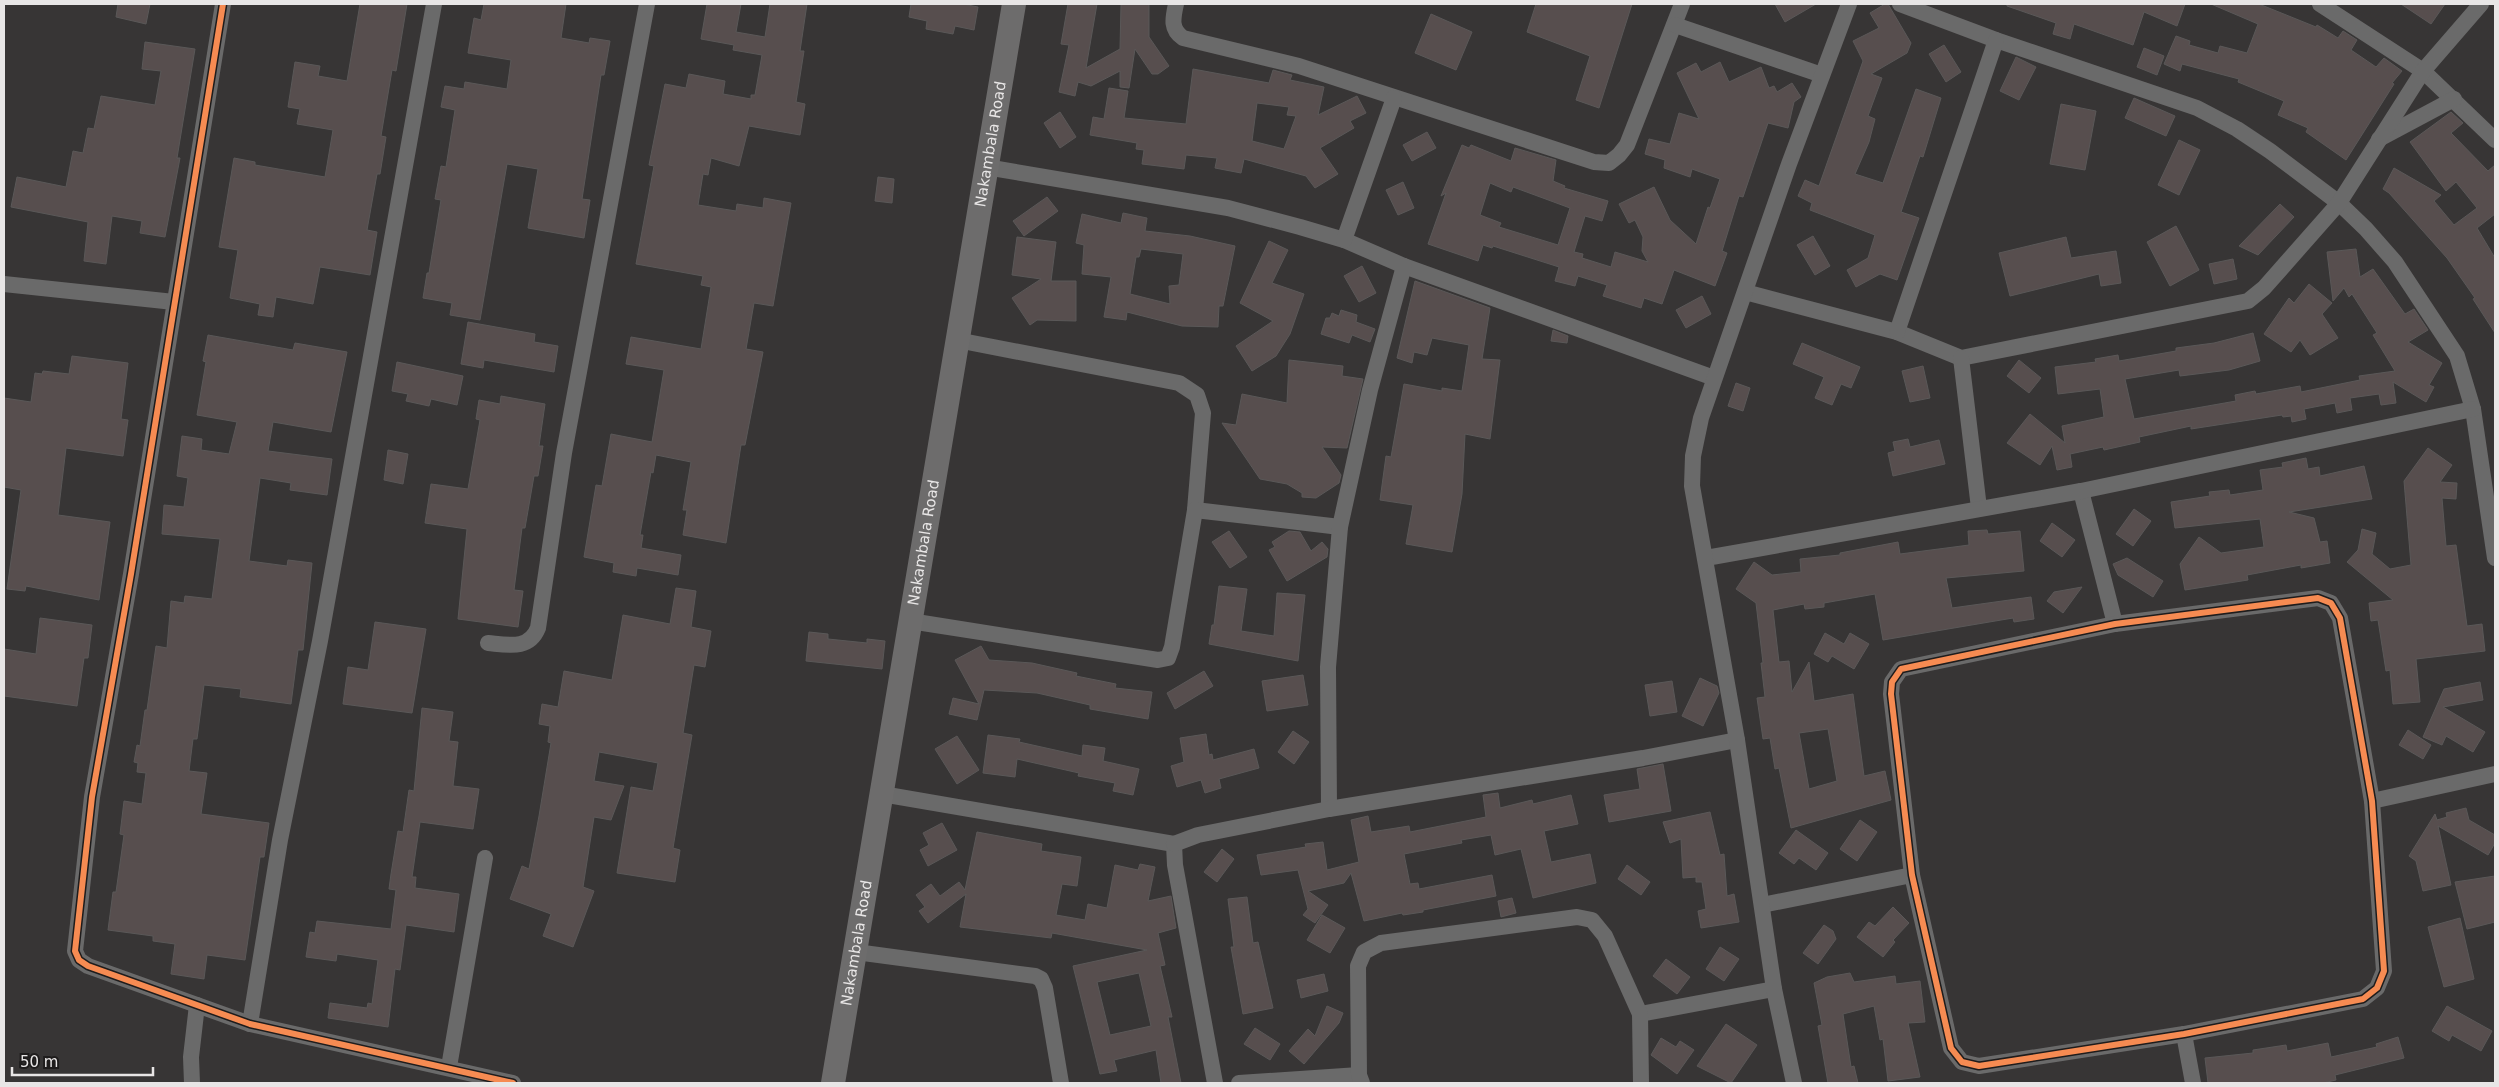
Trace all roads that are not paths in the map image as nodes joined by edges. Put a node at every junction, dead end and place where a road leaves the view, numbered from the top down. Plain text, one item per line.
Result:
1 (223, 4) edge
2 (434, 4) edge
3 (647, 4) edge
4 (1014, 4) edge
5 (1176, 4) edge
6 (1682, 4) edge
7 (1849, 4) edge
8 (1900, 4) edge
9 (2320, 4) edge
10 (2481, 4) edge
11 (1675, 26) junction
12 (1996, 40) junction
13 (2423, 70) junction
14 (1822, 75) junction
15 (1394, 98) junction
16 (2454, 99) junction
17 (2377, 140) junction
18 (2495, 140) edge
19 (986, 167) junction
20 (2339, 203) junction
21 (1344, 240) junction
22 (1404, 266) junction
23 (4, 284) edge
24 (1746, 292) junction
25 (174, 302) junction
26 (1898, 332) junction
27 (957, 340) junction
28 (1961, 358) junction
29 (1714, 378) junction
30 (2473, 409) junction
31 (2081, 490) junction
32 (1980, 508) junction
33 (1195, 510) junction
34 (1340, 527) junction
35 (1706, 558) junction
36 (2495, 558) edge
37 (910, 622) junction
38 (2115, 624) junction
39 (488, 644) dead end
40 (1737, 740) junction
41 (2495, 774) edge
42 (882, 794) junction
43 (2372, 801) junction
44 (1329, 808) junction
45 (1174, 844) junction
46 (485, 858) dead end
47 (1912, 875) junction
48 (1762, 905) junction
49 (856, 952) junction
50 (1774, 989) junction
51 (197, 1006) junction
52 (1640, 1014) junction
53 (250, 1024) junction
54 (2184, 1034) junction
55 (449, 1067) junction
56 (1361, 1079) edge
57 (192, 1083) edge
58 (513, 1083) edge
59 (833, 1083) edge
60 (1061, 1083) edge
61 (1215, 1083) edge
62 (1239, 1083) edge
63 (1642, 1083) edge
64 (1794, 1083) edge
65 (2193, 1083) edge

1 - 25 street
2 - 53 street
3 - 39 street
4 - 19 main road, Nakambala Road
5 - 15 street
6 - 11 street
7 - 14 street
8 - 12 street
9 - 13 street
10 - 13 street
11 - 14 street
11 - 15 street
12 - 20 street
12 - 26 street
13 - 16 street
13 - 17 street
14 - 24 street
15 - 21 street
16 - 17 street
16 - 18 street
17 - 20 street
19 - 21 street
19 - 27 main road, Nakambala Road
20 - 28 street
20 - 30 street
21 - 22 street
22 - 29 street
22 - 34 street
23 - 25 street
24 - 26 street
24 - 29 street
25 - 51 street
26 - 28 street
27 - 33 street
27 - 37 main road, Nakambala Road
28 - 32 street
29 - 35 street
30 - 31 street
30 - 36 street
31 - 32 street
31 - 38 street
32 - 35 street
33 - 34 street
33 - 37 street
34 - 44 street
35 - 40 street
37 - 42 main road, Nakambala Road
38 - 43 street
38 - 47 street
40 - 44 street
40 - 48 street
41 - 43 street
42 - 45 street
42 - 49 main road, Nakambala Road
43 - 54 street
44 - 45 street
45 - 61 street
46 - 55 street
47 - 48 street
47 - 54 street
48 - 50 street
49 - 59 main road, Nakambala Road
49 - 60 street
50 - 52 street
50 - 64 street
51 - 53 street
51 - 57 street
52 - 56 street
52 - 63 street
53 - 55 street
54 - 65 street
55 - 58 street
56 - 62 street

